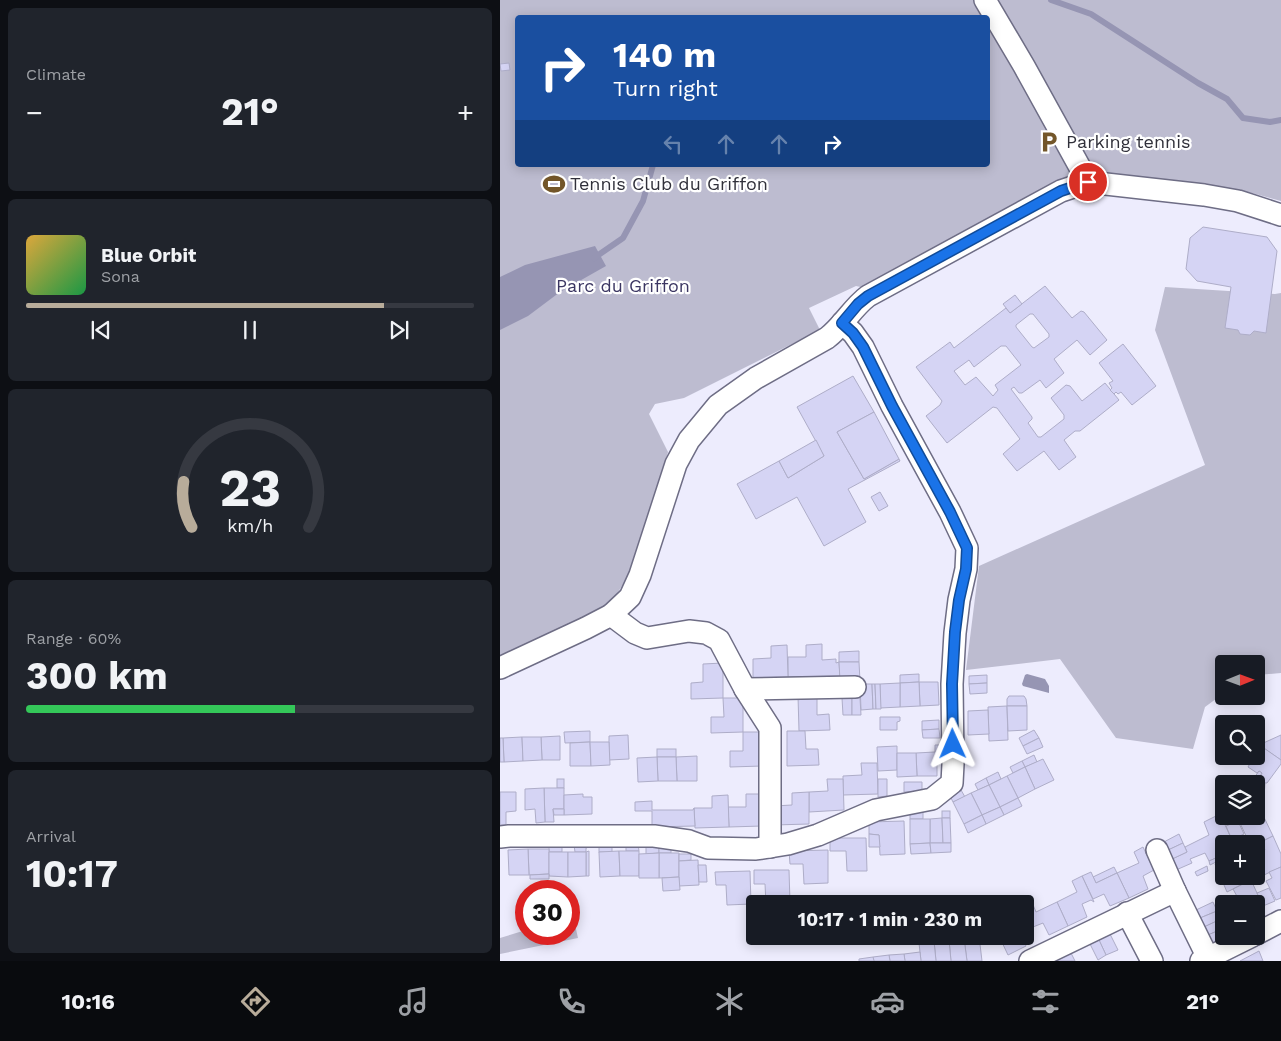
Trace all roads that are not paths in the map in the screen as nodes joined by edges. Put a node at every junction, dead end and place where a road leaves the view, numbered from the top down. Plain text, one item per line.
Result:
1 (985, 0) edge
2 (1088, 182) junction
3 (1281, 215) edge
4 (842, 323) junction
5 (611, 615) junction
6 (500, 668) edge
7 (855, 687) dead end
8 (745, 689) junction
9 (500, 838) edge
10 (770, 846) junction
11 (1157, 850) dead end
12 (1175, 891) junction
13 (1127, 913) junction
14 (1279, 923) edge
15 (1265, 930) edge
16 (1233, 945) edge
17 (1204, 959) edge
18 (1030, 961) edge
19 (1152, 961) edge

1 - 2 street
2 - 3 street
2 - 4 street
4 - 5 street
4 - 10 street
5 - 6 street
5 - 8 street
7 - 8 street
8 - 10 street
9 - 10 street
11 - 12 street
12 - 13 street
12 - 17 street
13 - 18 street
13 - 19 street
14 - 15 street
16 - 17 street

